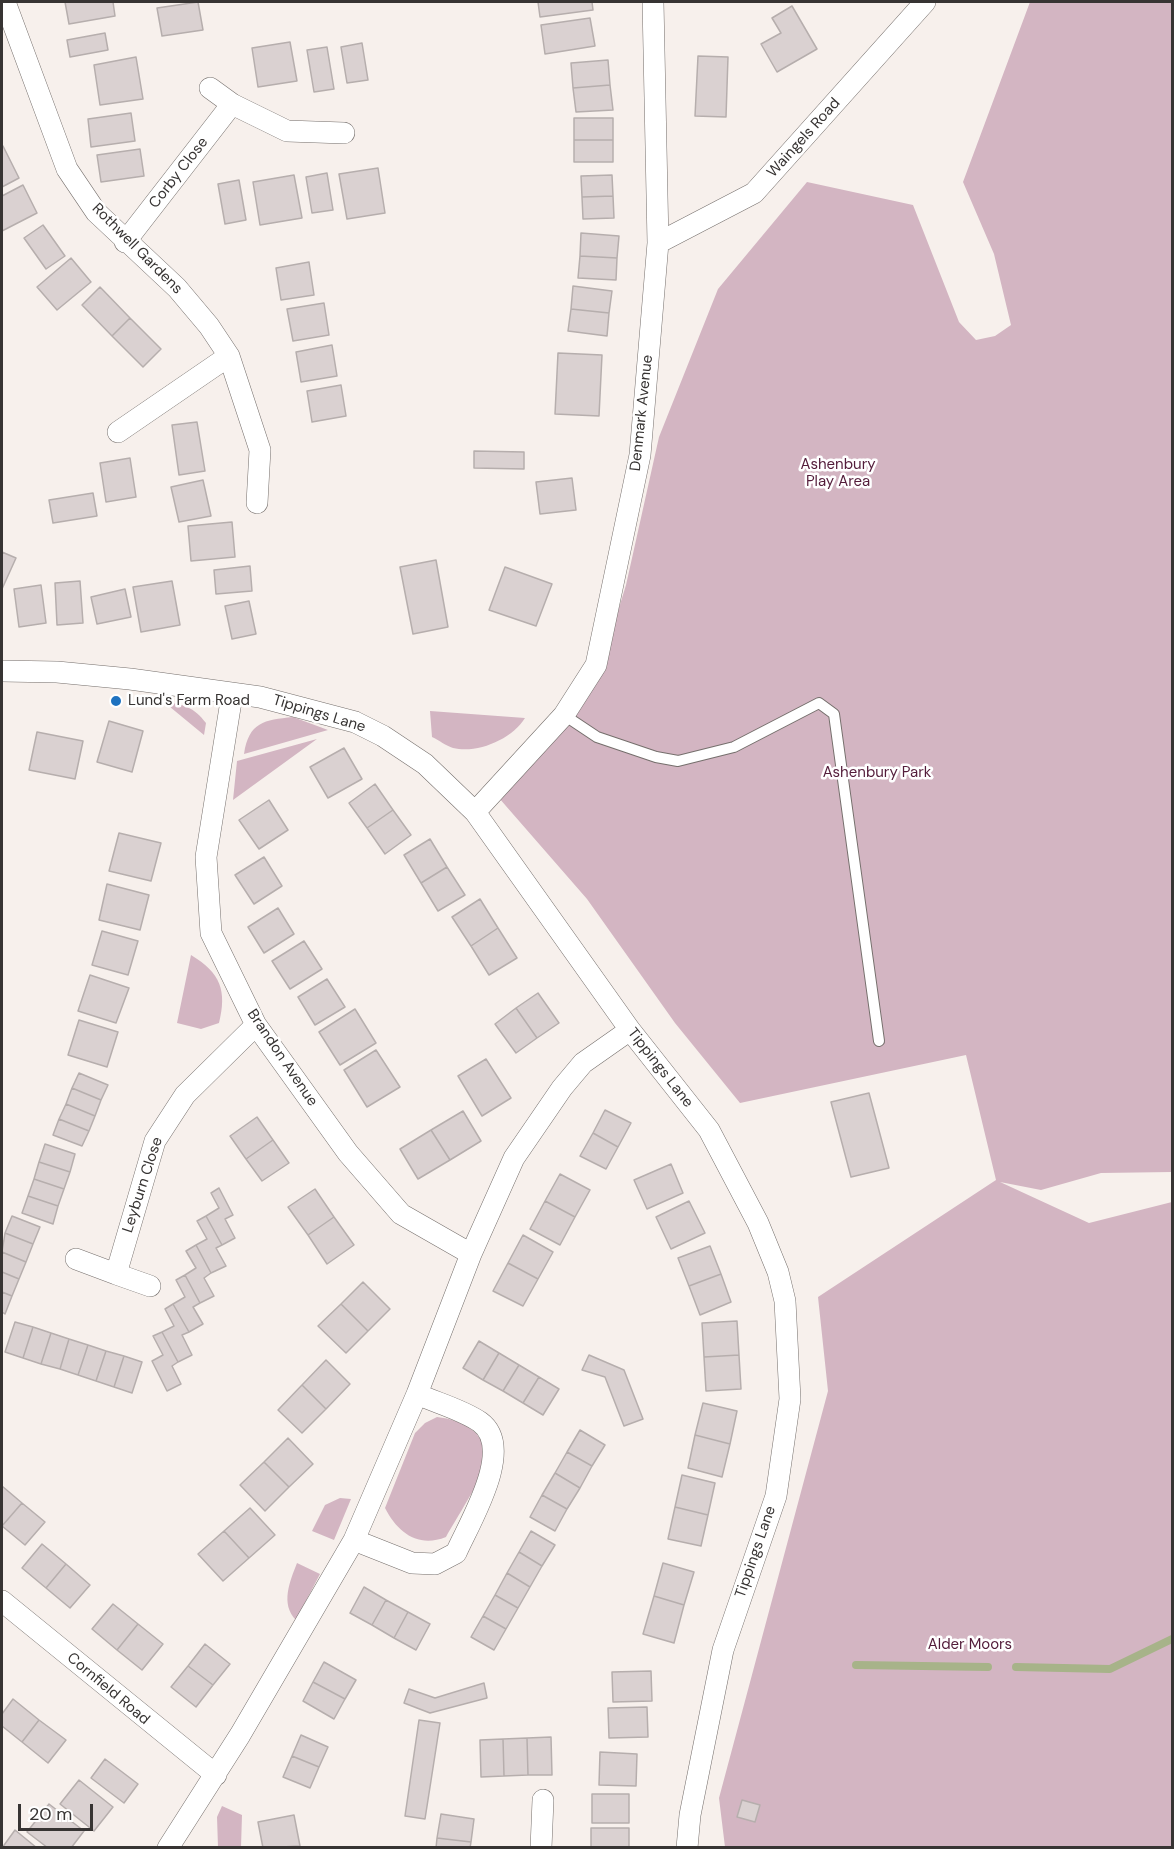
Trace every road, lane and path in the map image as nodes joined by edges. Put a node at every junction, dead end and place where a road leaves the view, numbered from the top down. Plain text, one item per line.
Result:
1 (5, 2) edge
2 (652, 2) edge
3 (926, 2) edge
4 (210, 88) dead end
5 (232, 104) junction
6 (344, 133) dead end
7 (125, 242) junction
8 (658, 243) junction
9 (229, 356) junction
10 (118, 432) dead end
11 (257, 503) dead end
12 (2, 671) edge
13 (232, 695) junction
14 (564, 715) junction
15 (475, 812) junction
16 (256, 1025) junction
17 (630, 1030) junction
18 (879, 1041) dead end
19 (471, 1254) junction
20 (76, 1259) dead end
21 (116, 1274) junction
22 (150, 1286) dead end
23 (417, 1394) junction
24 (354, 1540) junction
25 (2, 1601) edge
26 (216, 1775) junction
27 (543, 1800) dead end
28 (168, 1848) edge
29 (541, 1848) edge
30 (687, 1848) edge

1 - 7 street, Rothwell Gardens
2 - 8 street, Denmark Avenue
3 - 8 street, Waingels Road
4 - 5 street
5 - 6 street
5 - 7 street, Corby Close
7 - 9 street, Rothwell Gardens
8 - 14 street, Denmark Avenue
9 - 10 street
9 - 11 street, Rothwell Gardens
12 - 13 street, Tippings Lane
13 - 15 street, Tippings Lane
13 - 16 street, Brandon Avenue
14 - 15 street, Denmark Avenue
14 - 18 lane
15 - 17 street, Tippings Lane
16 - 19 street, Brandon Avenue
16 - 21 street, Leyburn Close
17 - 19 street
17 - 30 street, Tippings Lane
19 - 23 street
20 - 21 street
21 - 22 street
23 - 24 street
23 - 24 street
24 - 26 street
25 - 26 street, Cornfield Road
26 - 28 street
27 - 29 street

